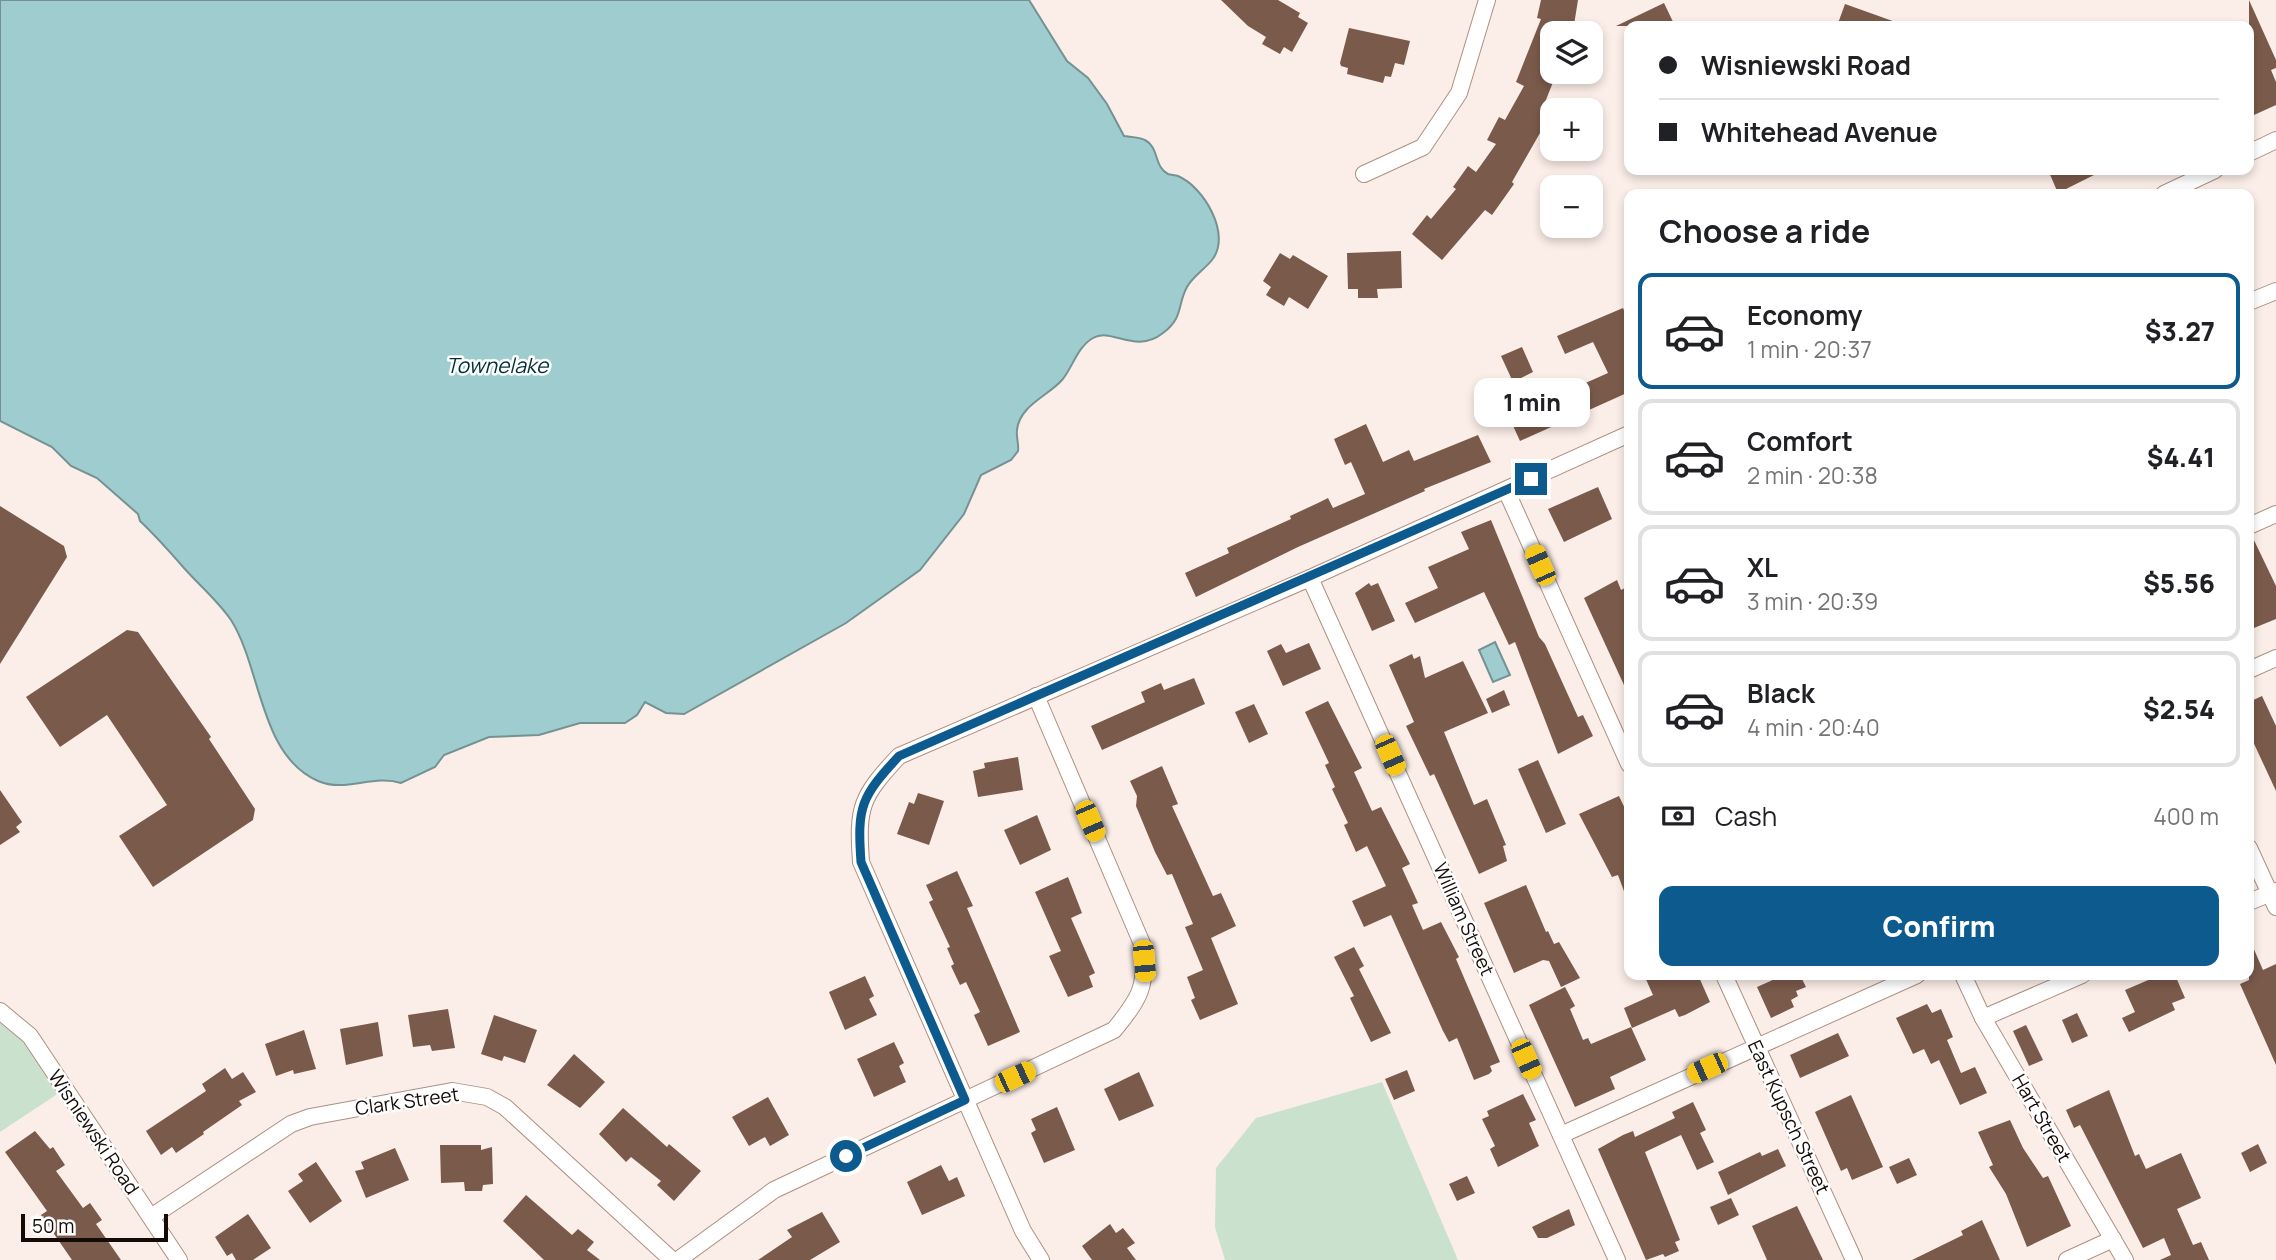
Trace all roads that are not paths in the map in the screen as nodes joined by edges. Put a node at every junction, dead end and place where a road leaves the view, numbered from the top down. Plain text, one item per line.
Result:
1 (1488, 0) edge
2 (2276, 139) edge
3 (2254, 150) edge
4 (1364, 174) dead end
5 (2207, 175) edge
6 (2185, 189) edge
7 (2276, 290) edge
8 (2254, 300) edge
9 (1624, 436) edge
10 (1506, 490) junction
11 (2276, 514) edge
12 (2254, 524) edge
13 (1310, 578) junction
14 (2276, 658) edge
15 (2254, 668) edge
16 (1036, 696) junction
17 (1624, 753) edge
18 (2254, 858) edge
19 (2274, 897) edge
20 (2254, 901) edge
21 (1726, 980) edge
22 (1906, 980) edge
23 (1964, 980) edge
24 (2070, 980) edge
25 (0, 1011) edge
26 (1983, 1018) junction
27 (1756, 1046) junction
28 (965, 1100) junction
29 (1560, 1135) junction
30 (150, 1217) junction
31 (2113, 1239) junction
32 (179, 1260) edge
33 (672, 1260) edge
34 (678, 1260) edge
35 (1041, 1260) edge
36 (1617, 1260) edge
37 (1854, 1260) edge
38 (2067, 1260) edge
39 (2125, 1260) edge

1 - 4 street
2 - 3 street
5 - 6 street
7 - 8 street
9 - 10 street
10 - 13 street
10 - 17 street
11 - 12 street
13 - 16 street
13 - 29 street, William Street
14 - 15 street
16 - 28 street
16 - 28 street
18 - 19 street
19 - 20 street
21 - 27 street, East Kupsch Street
22 - 27 street
23 - 26 street, Hart Street
24 - 26 street
25 - 30 street, Wisniewski Road
26 - 31 street, Hart Street
27 - 29 street
27 - 37 street, East Kupsch Street
28 - 34 street
28 - 35 street
29 - 36 street, William Street
30 - 32 street, Wisniewski Road
30 - 33 street, Clark Street
31 - 38 street
31 - 39 street, Hart Street

